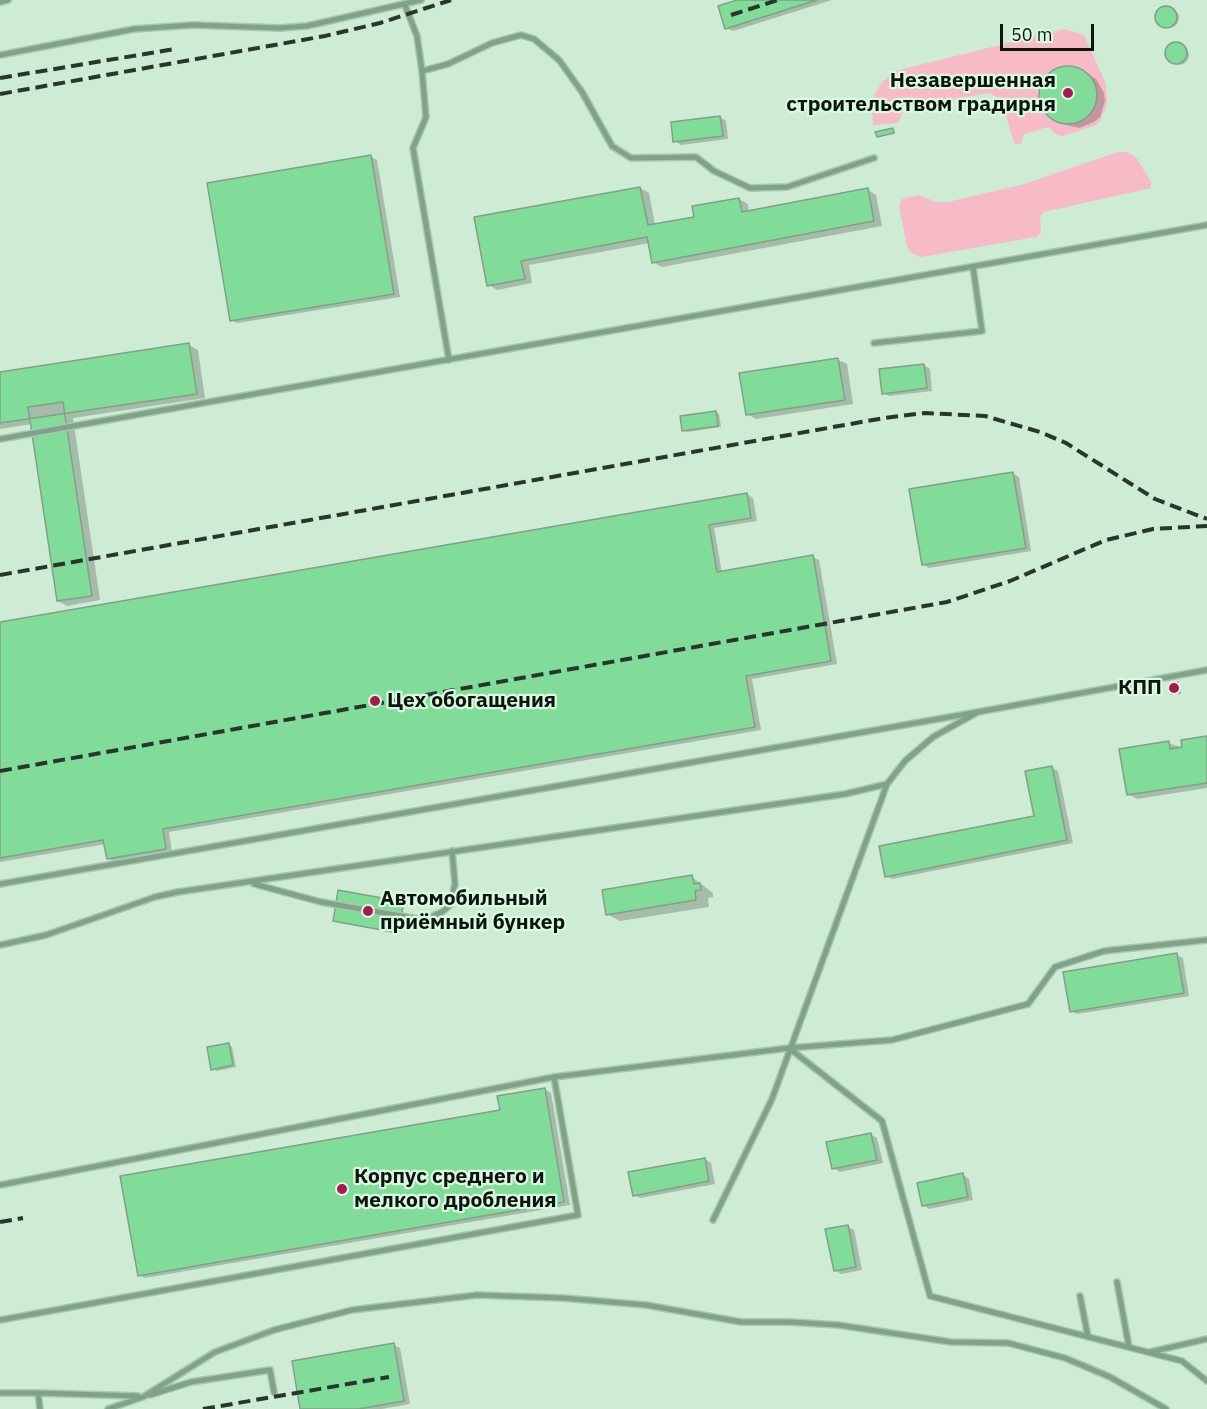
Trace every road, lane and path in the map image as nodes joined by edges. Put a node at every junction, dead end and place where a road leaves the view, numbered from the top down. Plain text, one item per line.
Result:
1 (8, 0) edge
2 (421, 0) edge
3 (0, 2) edge
4 (405, 4) junction
5 (0, 55) edge
6 (422, 71) junction
7 (874, 158) dead end
8 (1207, 225) edge
9 (974, 267) junction
10 (874, 343) dead end
11 (449, 360) junction
12 (0, 439) edge
13 (1207, 670) edge
14 (978, 712) junction
15 (887, 784) junction
16 (452, 851) junction
17 (250, 883) junction
18 (0, 884) edge
19 (1207, 940) edge
20 (0, 945) edge
21 (789, 1048) junction
22 (554, 1077) junction
23 (0, 1185) edge
24 (713, 1220) dead end
25 (1117, 1282) dead end
26 (1080, 1296) dead end
27 (0, 1320) edge
28 (1088, 1337) junction
29 (1207, 1340) edge
30 (1129, 1347) junction
31 (1148, 1353) junction
32 (1207, 1381) edge
33 (274, 1392) dead end
34 (0, 1393) edge
35 (38, 1394) junction
36 (143, 1397) junction
37 (40, 1409) edge
38 (108, 1409) edge
39 (1166, 1409) edge

1 - 3 lane
2 - 4 lane
4 - 5 lane
4 - 6 lane
6 - 7 lane
6 - 11 lane
8 - 9 lane
9 - 10 lane
9 - 11 lane
11 - 12 lane
13 - 14 lane
14 - 15 lane
14 - 18 lane
15 - 16 lane
15 - 21 lane
16 - 17 lane
16 - 17 lane
17 - 20 lane
19 - 21 lane
21 - 22 lane
21 - 24 lane
21 - 28 lane
22 - 23 lane
22 - 27 lane
25 - 30 lane
26 - 28 lane
28 - 30 lane
29 - 31 lane
30 - 31 lane
31 - 32 lane
33 - 36 lane
34 - 35 lane
35 - 36 lane
35 - 37 lane
36 - 38 lane
36 - 39 lane

